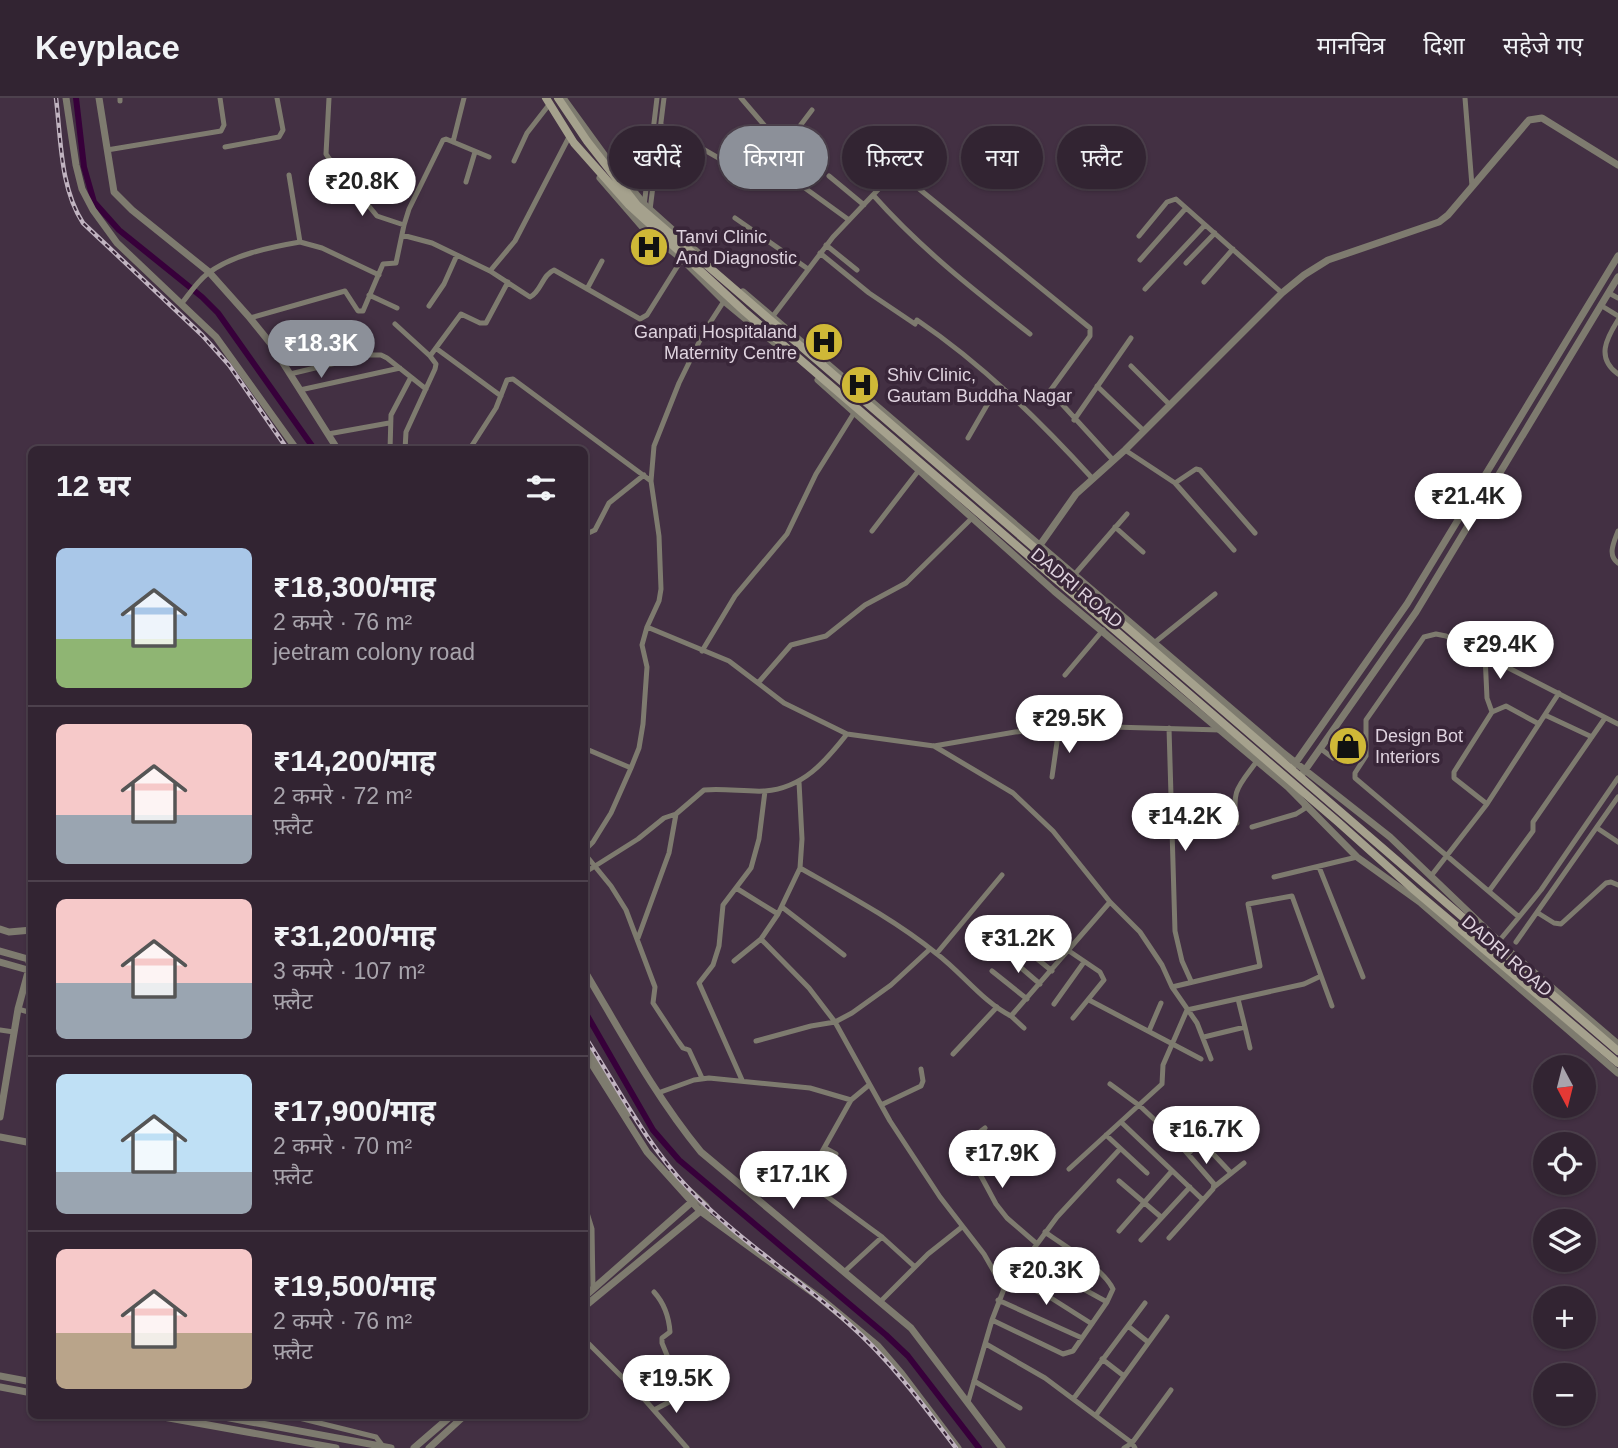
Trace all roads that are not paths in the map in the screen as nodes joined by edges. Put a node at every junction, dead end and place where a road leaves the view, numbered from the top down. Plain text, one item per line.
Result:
1 (66, 98) edge
2 (99, 98) edge
3 (220, 98) edge
4 (278, 98) edge
5 (329, 98) edge
6 (464, 98) edge
7 (561, 98) edge
8 (657, 98) edge
9 (664, 98) edge
10 (741, 98) edge
11 (1465, 98) edge
12 (546, 101) edge
13 (812, 110) dead end
14 (660, 125) junction
15 (766, 126) edge
16 (800, 126) edge
17 (568, 139) junction
18 (453, 142) junction
19 (225, 147) dead end
20 (107, 150) junction
21 (475, 152) junction
22 (489, 158) dead end
23 (719, 158) edge
24 (514, 161) dead end
25 (1618, 165) edge
26 (289, 175) dead end
27 (828, 176) dead end
28 (466, 182) dead end
29 (1472, 186) junction
30 (806, 189) edge
31 (880, 189) edge
32 (919, 189) edge
33 (874, 196) junction
34 (864, 205) junction
35 (648, 207) junction
36 (1186, 208) junction
37 (735, 218) dead end
38 (849, 220) junction
39 (637, 222) junction
40 (404, 225) junction
41 (1205, 225) junction
42 (645, 230) junction
43 (1215, 233) junction
44 (402, 235) junction
45 (1139, 236) dead end
46 (300, 242) junction
47 (826, 245) junction
48 (1233, 249) junction
49 (820, 253) junction
50 (457, 255) junction
51 (1618, 256) edge
52 (682, 259) junction
53 (1140, 260) dead end
54 (602, 261) dead end
55 (1186, 264) dead end
56 (808, 270) junction
57 (857, 270) dead end
58 (490, 271) junction
59 (209, 272) junction
60 (379, 275) junction
61 (1618, 277) edge
62 (508, 282) junction
63 (1204, 282) dead end
64 (587, 289) junction
65 (1145, 289) dead end
66 (1282, 293) junction
67 (1609, 293) junction
68 (369, 295) junction
69 (1618, 298) edge
70 (183, 301) junction
71 (724, 301) junction
72 (429, 306) dead end
73 (1602, 306) junction
74 (397, 308) dead end
75 (773, 316) junction
76 (250, 318) junction
77 (1618, 318) edge
78 (395, 324) dead end
79 (312, 330) dead end
80 (1030, 334) dead end
81 (1131, 338) dead end
82 (271, 344) junction
83 (437, 349) junction
84 (430, 356) junction
85 (1131, 366) dead end
86 (400, 368) junction
87 (290, 374) junction
88 (1618, 374) edge
89 (411, 377) junction
90 (998, 386) junction
91 (1097, 386) junction
92 (426, 389) junction
93 (300, 390) junction
94 (501, 396) junction
95 (1170, 405) junction
96 (854, 413) junction
97 (1074, 420) junction
98 (389, 423) junction
99 (1144, 431) junction
100 (328, 434) junction
101 (968, 438) dead end
102 (294, 446) edge
103 (336, 446) edge
104 (390, 446) edge
105 (405, 446) edge
106 (472, 446) edge
107 (1125, 450) junction
108 (1113, 460) junction
109 (919, 470) junction
110 (645, 475) junction
111 (1092, 478) junction
112 (651, 481) junction
113 (1175, 483) junction
114 (1127, 514) dead end
115 (972, 518) junction
116 (1115, 527) junction
117 (872, 531) dead end
118 (1618, 531) edge
119 (588, 533) edge
120 (1255, 533) dead end
121 (1040, 545) junction
122 (1234, 551) dead end
123 (1143, 552) dead end
124 (1618, 563) edge
125 (1075, 575) junction
126 (1215, 594) dead end
127 (647, 627) junction
128 (1102, 630) junction
129 (1154, 643) junction
130 (702, 651) junction
131 (1485, 655) junction
132 (1065, 676) dead end
133 (758, 683) junction
134 (1559, 694) junction
135 (1492, 712) junction
136 (1545, 715) junction
137 (1605, 718) junction
138 (1539, 724) junction
139 (1618, 724) edge
140 (1059, 728) junction
141 (1169, 728) junction
142 (1221, 730) junction
143 (847, 734) junction
144 (1592, 737) junction
145 (1359, 741) dead end
146 (934, 746) junction
147 (1321, 749) junction
148 (588, 750) edge
149 (1257, 761) junction
150 (1296, 763) junction
151 (631, 768) junction
152 (1305, 771) junction
153 (1052, 777) dead end
154 (1618, 778) edge
155 (1279, 779) junction
156 (799, 782) junction
157 (1288, 787) junction
158 (765, 791) junction
159 (1618, 797) edge
160 (1305, 803) junction
161 (1487, 804) junction
162 (676, 814) junction
163 (1237, 823) dead end
164 (1252, 827) dead end
165 (1597, 828) junction
166 (1618, 842) edge
167 (588, 846) edge
168 (1449, 855) junction
169 (588, 857) edge
170 (1357, 857) junction
171 (595, 867) junction
172 (1319, 867) junction
173 (800, 868) junction
174 (588, 871) edge
175 (1002, 876) dead end
176 (1431, 876) junction
177 (1274, 877) dead end
178 (1618, 885) edge
179 (736, 888) junction
180 (1489, 891) junction
181 (1110, 902) junction
182 (782, 907) junction
183 (1538, 913) junction
184 (778, 914) junction
185 (1519, 917) junction
186 (0, 929) edge
187 (28, 930) edge
188 (638, 938) junction
189 (761, 939) junction
190 (1499, 942) junction
191 (1516, 942) dead end
192 (930, 949) junction
193 (0, 951) edge
194 (1069, 951) junction
195 (937, 953) junction
196 (1030, 953) dead end
197 (844, 955) dead end
198 (28, 959) edge
199 (734, 961) dead end
200 (0, 962) edge
201 (1084, 962) junction
202 (1019, 966) dead end
203 (28, 970) joint
204 (992, 971) dead end
205 (1052, 971) junction
206 (1321, 976) junction
207 (588, 977) edge
208 (1363, 977) dead end
209 (1191, 981) junction
210 (1040, 984) junction
211 (1172, 987) junction
212 (28, 991) edge
213 (1027, 999) junction
214 (1238, 999) junction
215 (1089, 1000) junction
216 (1161, 1003) dead end
217 (1054, 1004) dead end
218 (1332, 1006) dead end
219 (997, 1007) junction
220 (18, 1009) junction
221 (1188, 1010) junction
222 (28, 1012) edge
223 (1011, 1016) junction
224 (1073, 1017) dead end
225 (835, 1022) junction
226 (1245, 1027) junction
227 (1024, 1028) dead end
228 (0, 1030) edge
229 (1149, 1031) junction
230 (14, 1032) junction
231 (1204, 1037) junction
232 (756, 1041) dead end
233 (1618, 1044) edge
234 (1171, 1045) junction
235 (588, 1047) edge
236 (1250, 1048) dead end
237 (1618, 1051) edge
238 (953, 1054) dead end
239 (588, 1058) edge
240 (1201, 1059) dead end
241 (1211, 1059) dead end
242 (1618, 1063) edge
243 (921, 1069) dead end
244 (1618, 1073) edge
245 (702, 1078) junction
246 (742, 1080) junction
247 (1110, 1084) dead end
248 (869, 1085) junction
249 (658, 1093) junction
250 (851, 1100) junction
251 (881, 1105) junction
252 (1140, 1106) junction
253 (0, 1117) edge
254 (1121, 1122) junction
255 (1213, 1126) dead end
256 (985, 1128) dead end
257 (1106, 1135) junction
258 (0, 1137) edge
259 (1201, 1141) junction
260 (28, 1142) edge
261 (825, 1147) junction
262 (1120, 1149) junction
263 (836, 1154) dead end
264 (1188, 1154) junction
265 (819, 1157) dead end
266 (1244, 1163) dead end
267 (788, 1167) dead end
268 (1069, 1169) dead end
269 (1172, 1171) junction
270 (1147, 1173) dead end
271 (1231, 1173) junction
272 (1119, 1181) dead end
273 (1189, 1187) junction
274 (1214, 1187) junction
275 (694, 1200) junction
276 (1203, 1200) junction
277 (1144, 1202) junction
278 (704, 1211) junction
279 (588, 1216) edge
280 (1161, 1217) junction
281 (962, 1227) junction
282 (1119, 1231) dead end
283 (1045, 1233) junction
284 (882, 1237) junction
285 (1169, 1238) dead end
286 (1140, 1240) dead end
287 (1037, 1244) junction
288 (1027, 1258) junction
289 (915, 1268) junction
290 (844, 1272) junction
291 (1012, 1279) junction
292 (1004, 1289) junction
293 (654, 1292) dead end
294 (588, 1293) edge
295 (998, 1300) junction
296 (1107, 1301) junction
297 (880, 1302) junction
298 (1145, 1303) dead end
299 (588, 1304) edge
300 (1167, 1317) dead end
301 (992, 1320) junction
302 (1092, 1324) junction
303 (1128, 1326) junction
304 (1082, 1338) junction
305 (1148, 1342) junction
306 (589, 1343) dead end
307 (986, 1344) junction
308 (1102, 1359) junction
309 (0, 1376) edge
310 (1124, 1376) junction
311 (28, 1381) edge
312 (974, 1381) junction
313 (0, 1387) edge
314 (1171, 1390) dead end
315 (28, 1392) edge
316 (1074, 1398) junction
317 (968, 1402) junction
318 (1020, 1408) dead end
319 (654, 1410) junction
320 (1096, 1415) junction
321 (175, 1419) edge
322 (236, 1419) edge
323 (303, 1419) edge
324 (447, 1419) edge
325 (461, 1419) edge
326 (382, 1445) junction
327 (1133, 1446) edge
328 (335, 1448) edge
329 (391, 1448) edge
330 (414, 1448) edge
331 (429, 1448) edge
332 (687, 1448) edge
333 (958, 1448) edge
334 (1002, 1448) edge
335 (1124, 1448) edge

1 - 70 street
2 - 20 street
3 - 20 street
4 - 19 street
5 - 40 street
6 - 18 street
7 - 35 street, DADRI ROAD
7 - 237 main road, bridge
8 - 35 street
9 - 14 street
10 - 15 street
11 - 29 street
12 - 17 street, DADRI ROAD
12 - 24 street
12 - 242 main road, bridge
13 - 16 street
14 - 23 street
14 - 35 street
17 - 39 street, DADRI ROAD
17 - 58 street
18 - 21 street
18 - 40 street
20 - 59 street
21 - 22 street
21 - 28 street
25 - 29 street
26 - 46 street
27 - 34 street
29 - 66 street
30 - 38 street
31 - 33 street
32 - 97 street
33 - 34 street
33 - 80 street
34 - 38 street
35 - 39 street
35 - 42 street
35 - 75 street, DADRI ROAD
36 - 41 street
36 - 45 street
36 - 53 street
37 - 56 street
38 - 47 street
39 - 42 street, DADRI ROAD
40 - 44 street
41 - 43 street
41 - 65 street
42 - 52 street, DADRI ROAD
43 - 48 street
43 - 55 street
44 - 50 street
44 - 60 street
46 - 59 street
46 - 60 street
47 - 49 street
47 - 57 street
48 - 63 street
48 - 66 street
49 - 56 street
49 - 90 street
50 - 58 street
50 - 72 street
51 - 150 street
52 - 64 street
52 - 71 street, DADRI ROAD
54 - 64 street
56 - 75 street
58 - 62 street
59 - 70 street
59 - 76 street
60 - 68 street
61 - 67 street
62 - 64 street
62 - 83 street
66 - 95 street
67 - 69 street
67 - 73 street
68 - 74 street
68 - 76 street
70 - 102 street
71 - 96 street, DADRI ROAD
71 - 112 street
73 - 77 street
73 - 147 street
75 - 121 street, DADRI ROAD
76 - 82 street
77 - 88 street
78 - 84 street
79 - 82 street
81 - 91 street
82 - 87 street
83 - 84 street
83 - 94 street
84 - 92 street
85 - 95 street
86 - 87 street
86 - 89 street
86 - 93 street
87 - 93 street
89 - 92 street
89 - 98 street
90 - 101 street
90 - 111 street
91 - 97 street
91 - 99 street
92 - 105 street
93 - 100 street
94 - 106 street
94 - 110 street
95 - 99 street
96 - 109 street, DADRI ROAD
96 - 130 street
97 - 108 street
98 - 100 street
98 - 104 street
99 - 107 street
100 - 103 street
107 - 108 street
107 - 113 street
108 - 111 street
109 - 115 street, DADRI ROAD
109 - 117 street
110 - 112 street
110 - 119 street
111 - 121 street
112 - 127 street
113 - 120 street
113 - 122 street
114 - 116 street
115 - 128 street, DADRI ROAD
115 - 133 street
116 - 123 street
116 - 125 street
118 - 124 street
121 - 125 street, DADRI ROAD
125 - 129 street, DADRI ROAD
126 - 129 street
127 - 130 street
127 - 151 street
128 - 132 street
128 - 142 street, DADRI ROAD
129 - 150 street, DADRI ROAD
130 - 133 street
131 - 134 street
131 - 135 street
131 - 168 street
133 - 143 street
134 - 136 street
134 - 137 street
135 - 138 street
135 - 161 street
136 - 138 street
136 - 144 street
137 - 139 street
137 - 144 street
138 - 161 street
140 - 141 street
140 - 146 street
140 - 153 street
141 - 142 street
141 - 209 street
142 - 149 street, DADRI ROAD
143 - 146 street
143 - 156 street
144 - 180 street
145 - 147 street
146 - 181 street
147 - 152 street
148 - 151 street
149 - 155 street, DADRI ROAD
149 - 163 street
150 - 152 street, DADRI ROAD
150 - 155 street
151 - 167 street
152 - 157 street
152 - 176 street, DADRI ROAD
154 - 185 street
155 - 157 street, DADRI ROAD
156 - 158 street
156 - 173 street
157 - 160 street, DADRI ROAD
158 - 162 street
158 - 179 street
159 - 165 street
160 - 164 street
160 - 170 street, DADRI ROAD
161 - 168 street
162 - 171 street
162 - 188 street
165 - 166 street
165 - 183 street
168 - 176 street
168 - 180 street
169 - 171 street
170 - 172 street
170 - 244 street, DADRI ROAD
171 - 174 street
171 - 188 street
172 - 177 street
172 - 208 street
173 - 182 street
173 - 192 street
175 - 195 street
176 - 190 street, DADRI ROAD
178 - 183 street
179 - 184 street
179 - 246 street
180 - 185 street
181 - 194 street
181 - 211 street
182 - 184 street
182 - 197 street
183 - 191 street
184 - 189 street
185 - 190 street
186 - 187 street
188 - 245 street
189 - 199 street
189 - 225 street
190 - 233 street, DADRI ROAD
192 - 195 street
192 - 225 street
193 - 198 street
194 - 201 street
194 - 205 street
195 - 219 street
196 - 205 street
200 - 203 street
201 - 215 street
201 - 217 street
202 - 210 street
203 - 212 street
204 - 213 street
205 - 210 street
206 - 209 street
206 - 214 street
206 - 218 street
207 - 249 street
209 - 211 street
210 - 213 street
211 - 221 street
212 - 220 street
213 - 223 street
214 - 221 street
214 - 226 street
215 - 224 street
215 - 229 street
216 - 229 street
219 - 223 street
219 - 238 street
220 - 222 street
220 - 230 street
221 - 231 street
221 - 234 street
223 - 227 street
225 - 232 street
225 - 248 street
226 - 231 street
226 - 236 street
228 - 230 street
229 - 234 street
230 - 253 street
231 - 241 street
234 - 240 street
234 - 252 street
235 - 275 street
239 - 275 street
243 - 251 street
245 - 246 street
245 - 249 street
246 - 250 street
247 - 252 street
248 - 250 street
248 - 251 street
249 - 290 street
250 - 261 street
251 - 281 street
252 - 254 street
252 - 264 street
254 - 257 street
254 - 269 street
255 - 259 street
256 - 287 street
257 - 262 street
257 - 268 street
258 - 260 street
259 - 264 street
259 - 271 street
261 - 263 street
261 - 265 street
262 - 270 street
262 - 283 street
264 - 274 street
266 - 271 street
267 - 284 street
269 - 273 street
269 - 277 street
271 - 274 street
272 - 277 street
273 - 276 street
273 - 280 street
274 - 276 street
275 - 278 street
275 - 294 street
276 - 285 street
277 - 280 street
277 - 282 street
278 - 299 street
278 - 333 street
279 - 294 street
280 - 286 street
281 - 289 street
281 - 292 street
283 - 287 street
283 - 296 street
284 - 289 street
284 - 290 street
287 - 288 street
288 - 291 street
288 - 296 street
289 - 297 street
290 - 297 street
291 - 292 street
291 - 302 street
292 - 295 street
293 - 319 street
295 - 301 street
295 - 304 street
296 - 302 street
297 - 317 street
298 - 303 street
300 - 305 street
301 - 304 street
301 - 307 street
302 - 304 street
303 - 305 street
303 - 308 street
305 - 310 street
306 - 319 street
307 - 312 street
307 - 316 street
308 - 310 street
308 - 316 street
309 - 311 street
310 - 320 street
312 - 317 street
312 - 318 street
313 - 315 street
314 - 327 street
316 - 320 street
317 - 334 street
319 - 332 street
320 - 327 street
321 - 328 street
322 - 326 street
323 - 326 street
324 - 330 street
325 - 331 street
326 - 329 street
327 - 335 street

